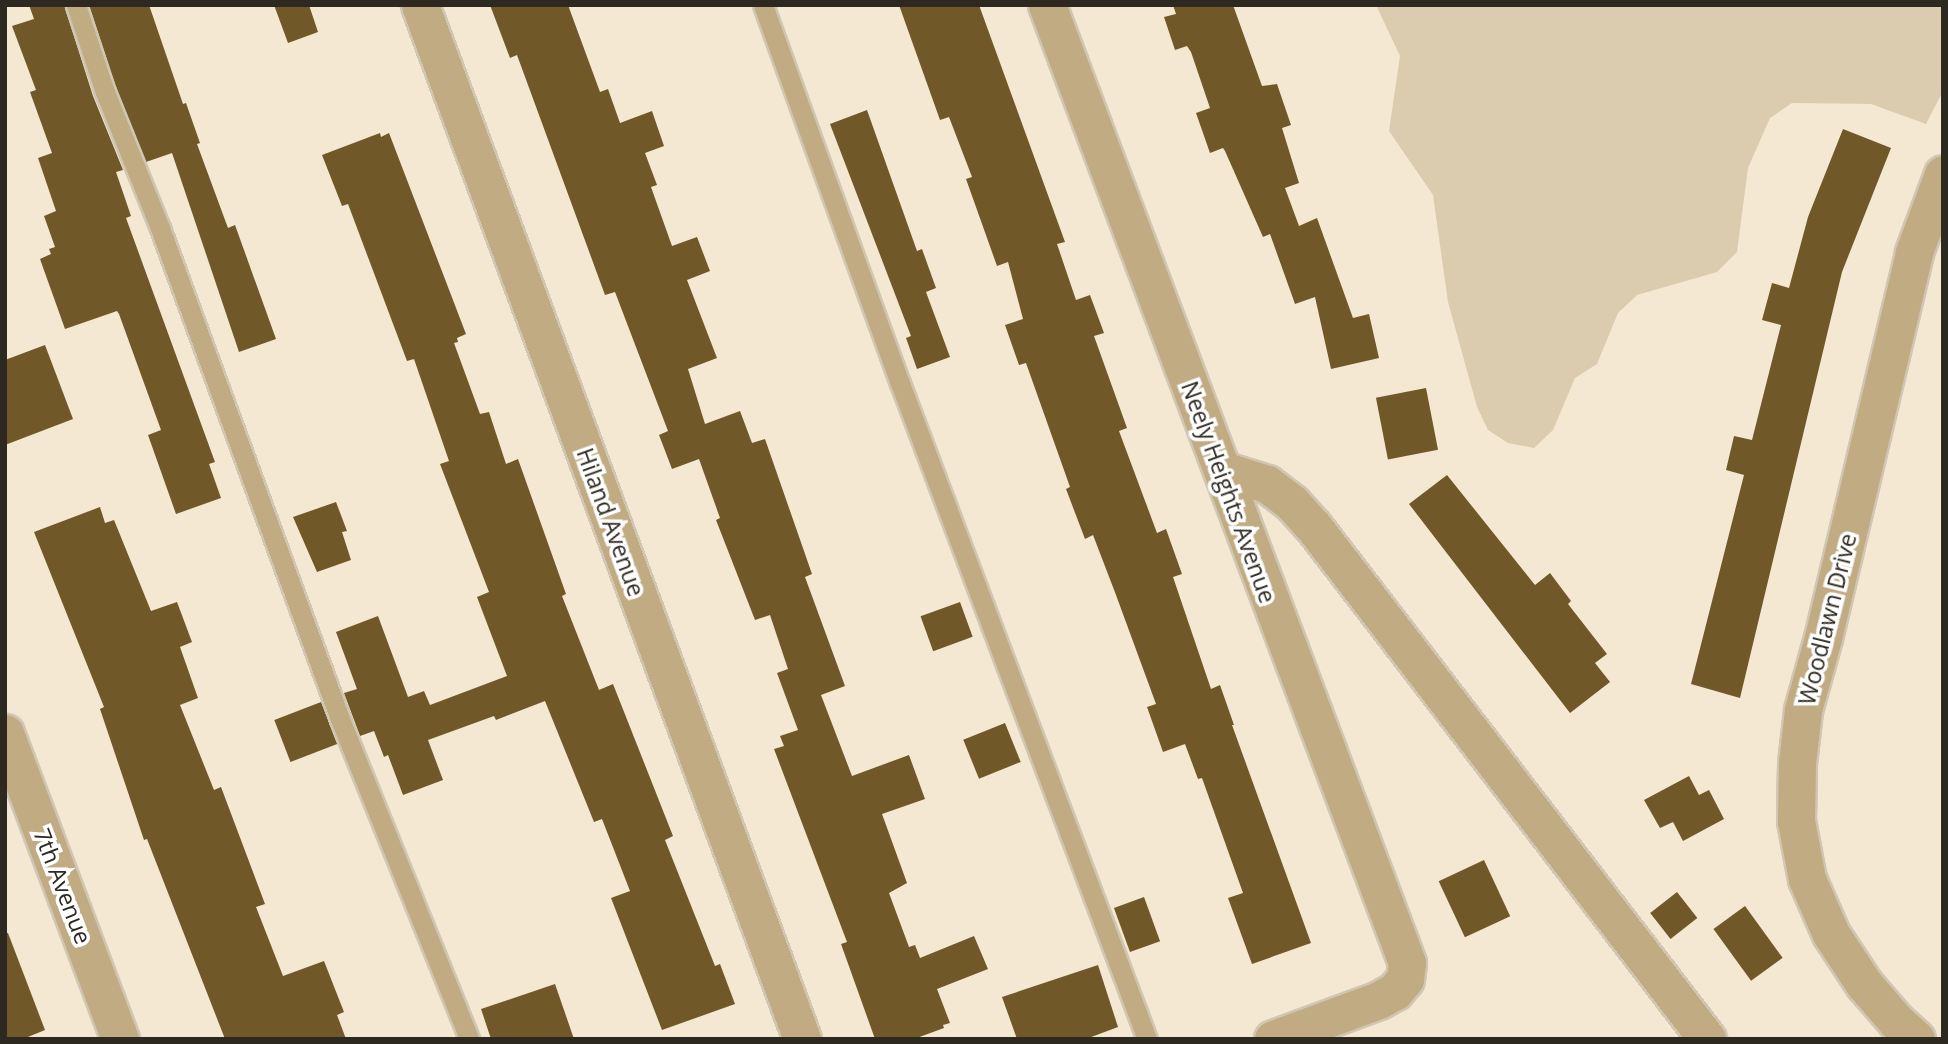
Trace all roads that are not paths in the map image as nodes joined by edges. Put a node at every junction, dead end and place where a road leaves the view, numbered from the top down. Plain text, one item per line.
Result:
1 (76, 5) edge
2 (420, 5) edge
3 (763, 5) edge
4 (1047, 5) edge
5 (1943, 174) edge
6 (1222, 470) junction
7 (5, 733) edge
8 (120, 1039) edge
9 (469, 1039) edge
10 (802, 1039) edge
11 (1147, 1039) edge
12 (1273, 1039) edge
13 (1707, 1039) edge
14 (1916, 1039) edge

1 - 9 lane
2 - 10 street, Hiland Avenue
3 - 11 lane
4 - 6 street, Neely Heights Avenue
5 - 14 street, Woodlawn Drive
6 - 12 street, Neely Heights Avenue
6 - 13 street
7 - 8 street, 7th Avenue

